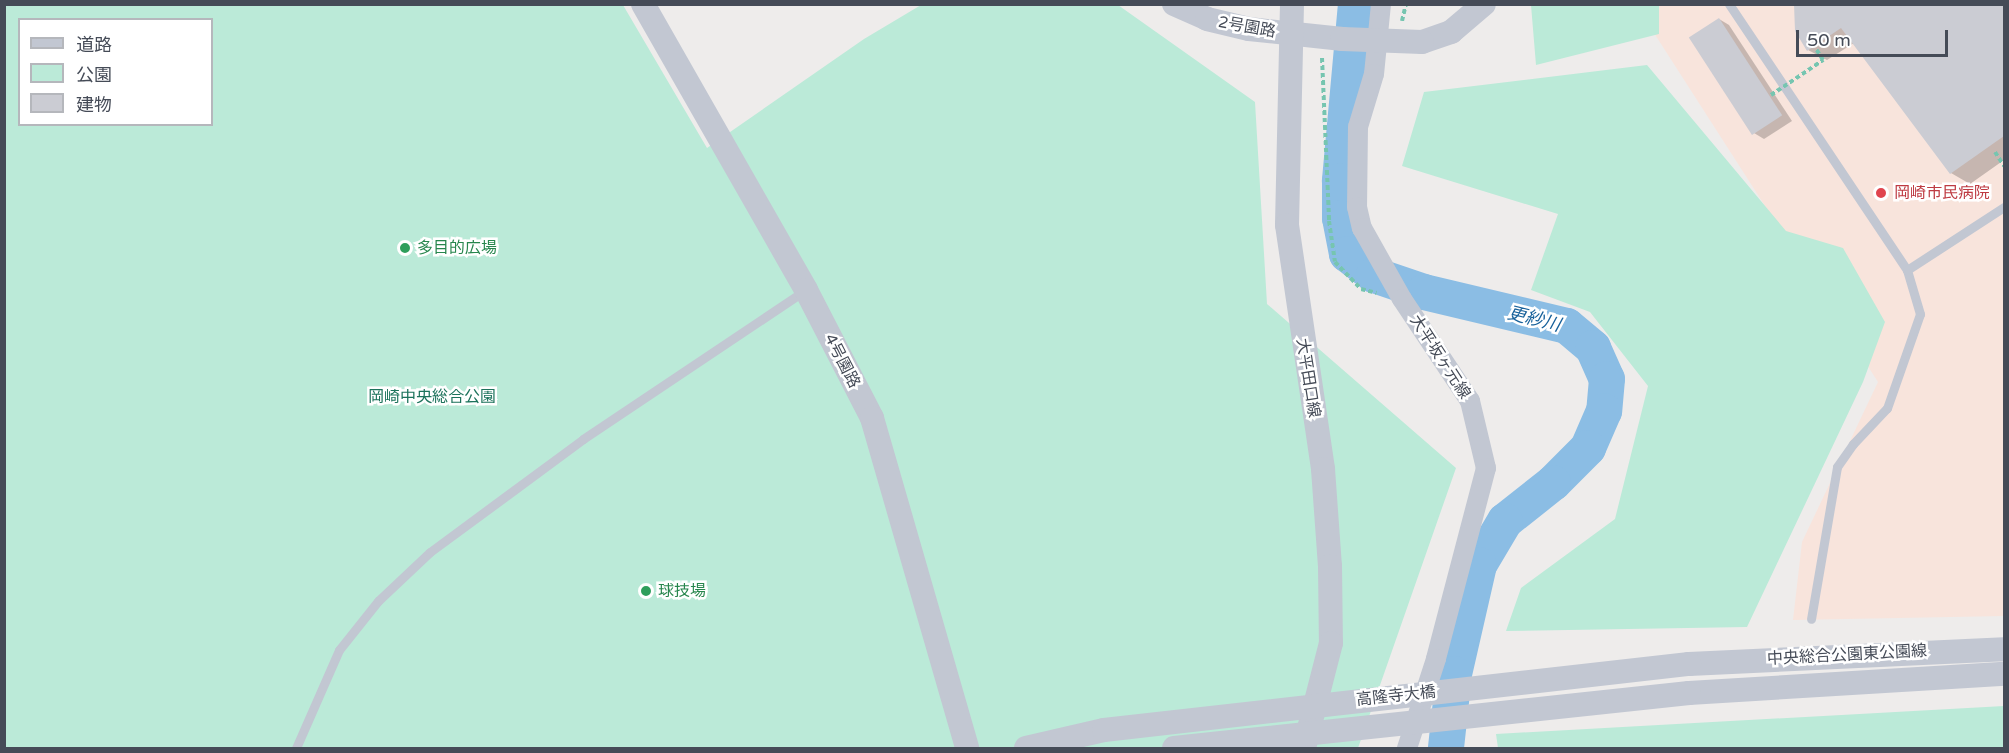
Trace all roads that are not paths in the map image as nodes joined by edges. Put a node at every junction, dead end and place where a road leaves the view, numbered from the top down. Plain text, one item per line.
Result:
1 (643, 4) edge
2 (1174, 4) edge
3 (1292, 4) edge
4 (1381, 4) edge
5 (1484, 4) edge
6 (1729, 4) edge
7 (1288, 33) junction
8 (2004, 207) edge
9 (1907, 270) junction
10 (806, 290) junction
11 (1811, 619) dead end
12 (2004, 649) edge
13 (1689, 664) joint
14 (2004, 674) edge
15 (1034, 745) edge
16 (296, 748) edge
17 (967, 748) edge
18 (1174, 748) edge
19 (1304, 748) edge
20 (1407, 748) edge

1 - 10 street, 4号園路
2 - 7 street, 2号園路
3 - 7 street, 大平田口線
4 - 20 street, 大平坂ヶ元線
5 - 7 street, 2号園路, bridge
6 - 9 lane
7 - 19 street, 大平田口線
8 - 9 lane
9 - 11 lane
10 - 16 lane
10 - 17 street, 4号園路
12 - 13 street, 中央総合公園東公園線
13 - 15 street, 高隆寺大橋, bridge
14 - 18 street, 高隆寺大橋, bridge

